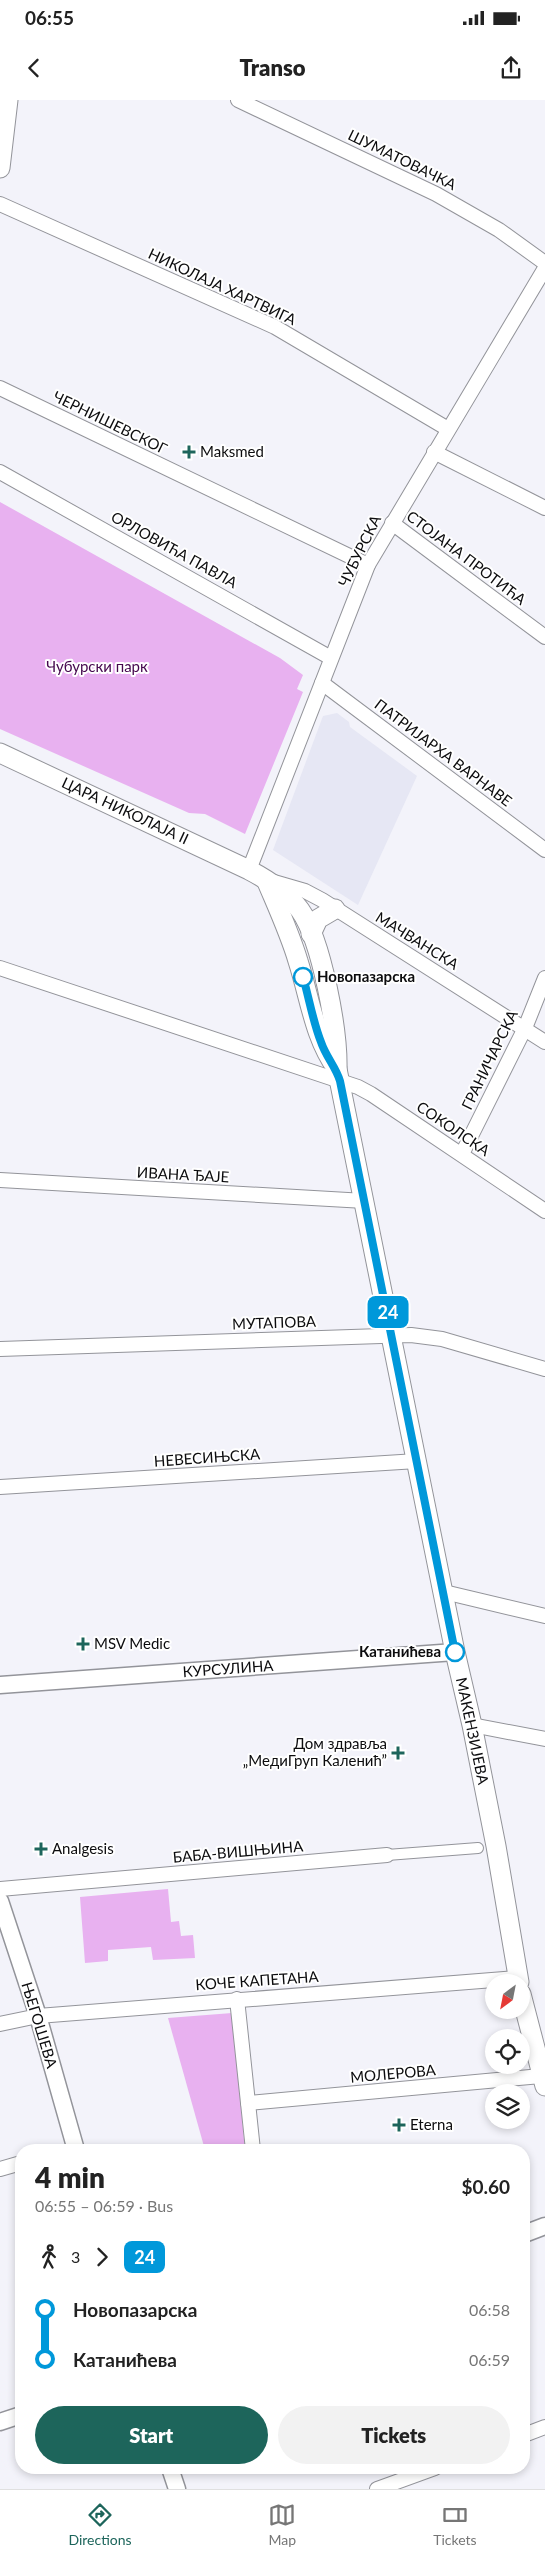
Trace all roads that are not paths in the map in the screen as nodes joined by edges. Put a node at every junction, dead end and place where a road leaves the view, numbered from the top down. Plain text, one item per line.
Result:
1 (8, 100) edge
2 (238, 100) edge
3 (0, 168) edge
4 (0, 204) edge
5 (545, 263) edge
6 (545, 268) edge
7 (0, 388) edge
8 (448, 429) junction
9 (434, 452) junction
10 (0, 472) edge
11 (545, 508) edge
12 (392, 523) junction
13 (368, 565) junction
14 (545, 637) edge
15 (331, 658) junction
16 (322, 683) junction
17 (0, 753) edge
18 (545, 850) edge
19 (250, 870) junction
20 (266, 880) junction
21 (335, 909) junction
22 (311, 934) junction
23 (0, 968) edge
24 (545, 978) edge
25 (525, 1028) junction
26 (545, 1042) edge
27 (339, 1075) junction
28 (462, 1154) junction
29 (0, 1180) edge
30 (364, 1201) junction
31 (545, 1211) edge
32 (392, 1334) junction
33 (0, 1349) edge
34 (545, 1369) edge
35 (417, 1461) junction
36 (0, 1487) edge
37 (444, 1592) junction
38 (545, 1616) edge
39 (455, 1652) junction
40 (0, 1685) edge
41 (472, 1725) junction
42 (545, 1740) edge
43 (478, 1848) dead end
44 (387, 1855) joint
45 (0, 1889) edge
46 (0, 1901) edge
47 (517, 1974) edge
48 (485, 1987) edge
49 (237, 1999) junction
50 (38, 2016) junction
51 (528, 2019) edge
52 (0, 2024) edge
53 (543, 2081) edge
54 (248, 2104) junction
55 (72, 2144) edge
56 (252, 2144) edge
57 (15, 2165) edge
58 (0, 2169) edge
59 (545, 2226) edge
60 (530, 2232) edge
61 (15, 2417) edge
62 (0, 2422) edge
63 (545, 2427) edge
64 (530, 2433) edge
65 (172, 2474) edge
66 (418, 2474) edge
67 (177, 2489) edge
68 (376, 2489) edge

1 - 3 main road
2 - 5 street, ШУМАТОВАЧКА
4 - 8 street, НИКОЛАЈА ХАРТВИГА
6 - 8 street, ЧУБУРСКА
7 - 13 street, ЧЕРНИШЕВСКОГ
8 - 9 street, ЧУБУРСКА
9 - 11 street
9 - 12 street, ЧУБУРСКА
10 - 15 street, ОРЛОВИЋА ПАВЛА
12 - 13 street, ЧУБУРСКА
12 - 14 street, СТОЈАНА ПРОТИЋА
13 - 15 street, ЧУБУРСКА
15 - 16 street, ЧУБУРСКА
16 - 18 street, ПАТРИЈАРХА ВАРНАВЕ
16 - 19 street, ЧУБУРСКА
17 - 19 main road, ЦАРА НИКОЛАЈА II
19 - 20 main road, МАКЕНЗИЈЕВА
20 - 21 street, МАЧВАНСКА
20 - 22 main road, МАКЕНЗИЈЕВА
20 - 27 main road, МАКЕНЗИЈЕВА
21 - 22 main road
21 - 25 street, МАЧВАНСКА
22 - 27 main road, МАКЕНЗИЈЕВА
23 - 27 street
24 - 25 street, ГРАНИЧАРСКА
25 - 26 street, МАЧВАНСКА
25 - 28 street, ГРАНИЧАРСКА
27 - 28 street, СОКОЛСКА
27 - 30 main road, МАКЕНЗИЈЕВА
28 - 31 street, СОКОЛСКА
29 - 30 street, ИВАНА ЂАЈЕ
30 - 32 main road, МАКЕНЗИЈЕВА
32 - 33 street, МУТАПОВА
32 - 34 street, МУТАПОВА
32 - 35 main road, МАКЕНЗИЈЕВА
35 - 36 street, НЕВЕСИЊСКА
35 - 37 main road, МАКЕНЗИЈЕВА
37 - 38 street
37 - 39 main road, МАКЕНЗИЈЕВА
39 - 40 street, КУРСУЛИНА
39 - 41 main road, МАКЕНЗИЈЕВА
41 - 42 street
41 - 47 main road, МАКЕНЗИЈЕВА
43 - 44 street, БАБА-ВИШЊИНА
44 - 45 street, БАБА-ВИШЊИНА
46 - 50 street, ЊЕГОШЕВА
48 - 49 street, КОЧЕ КАПЕТАНА
49 - 50 street, КОЧЕ КАПЕТАНА
49 - 54 street
50 - 52 street, КОЧЕ КАПЕТАНА
50 - 55 street, ЊЕГОШЕВА
51 - 53 main road, МАКЕНЗИЈЕВА
53 - 54 street, МОЛЕРОВА
54 - 56 street
57 - 58 street
59 - 60 street
61 - 62 street
63 - 64 street
65 - 67 street
66 - 68 street

